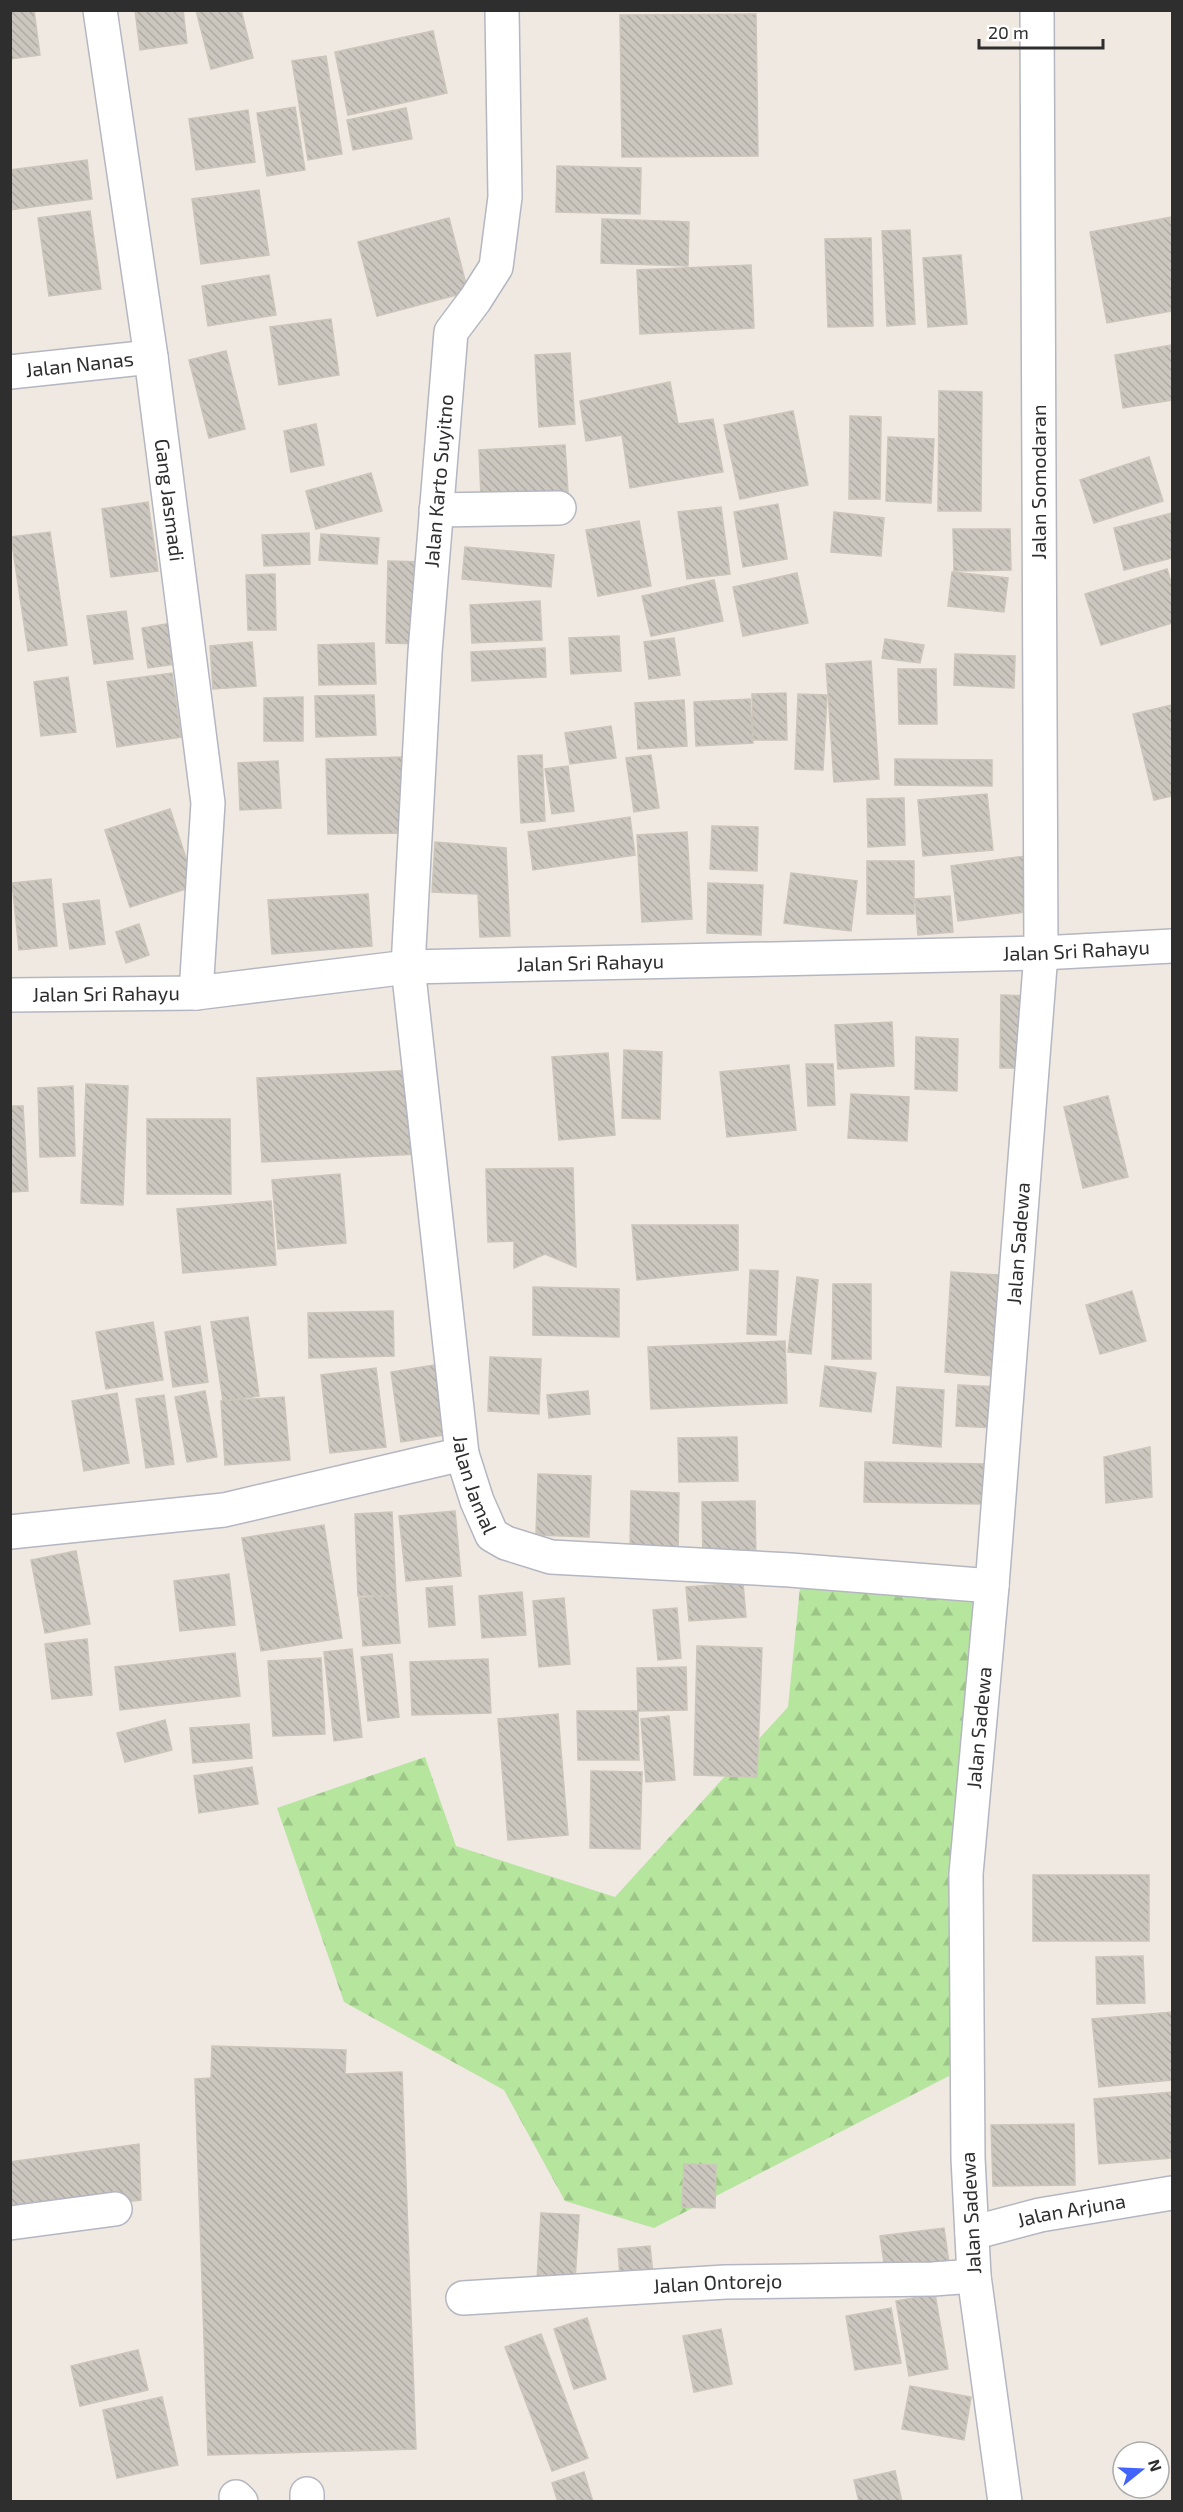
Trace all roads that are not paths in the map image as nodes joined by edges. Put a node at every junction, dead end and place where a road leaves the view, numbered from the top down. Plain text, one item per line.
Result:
1 (100, 10) edge
2 (502, 10) edge
3 (1037, 10) edge
4 (151, 357) junction
5 (10, 372) edge
6 (559, 508) dead end
7 (436, 510) junction
8 (1173, 946) edge
9 (1041, 952) junction
10 (408, 967) junction
11 (196, 993) junction
12 (10, 995) edge
13 (462, 1454) junction
14 (10, 1532) edge
15 (992, 1586) junction
16 (1173, 2193) edge
17 (114, 2209) dead end
18 (10, 2223) edge
19 (972, 2233) junction
20 (974, 2276) junction
21 (463, 2298) dead end
22 (1005, 2502) edge

1 - 4 street, Gang Jasmadi
2 - 7 street, Jalan Karto Suyitno
3 - 9 street, Jalan Somodaran
4 - 5 street, Jalan Nanas
4 - 11 street, Gang Jasmadi
6 - 7 street
7 - 10 street, Jalan Karto Suyitno
8 - 9 street, Jalan Sri Rahayu
9 - 10 street, Jalan Sri Rahayu
9 - 15 street, Jalan Sadewa
10 - 11 street, Jalan Sri Rahayu
10 - 13 street, Jalan Jamal
11 - 12 street, Jalan Sri Rahayu
13 - 14 street
13 - 15 street, Jalan Jamal
15 - 19 street, Jalan Sadewa
16 - 19 street, Jalan Arjuna
17 - 18 street
19 - 20 street, Jalan Sadewa
20 - 21 street, Jalan Ontorejo
20 - 22 street, Jalan Sadewa

